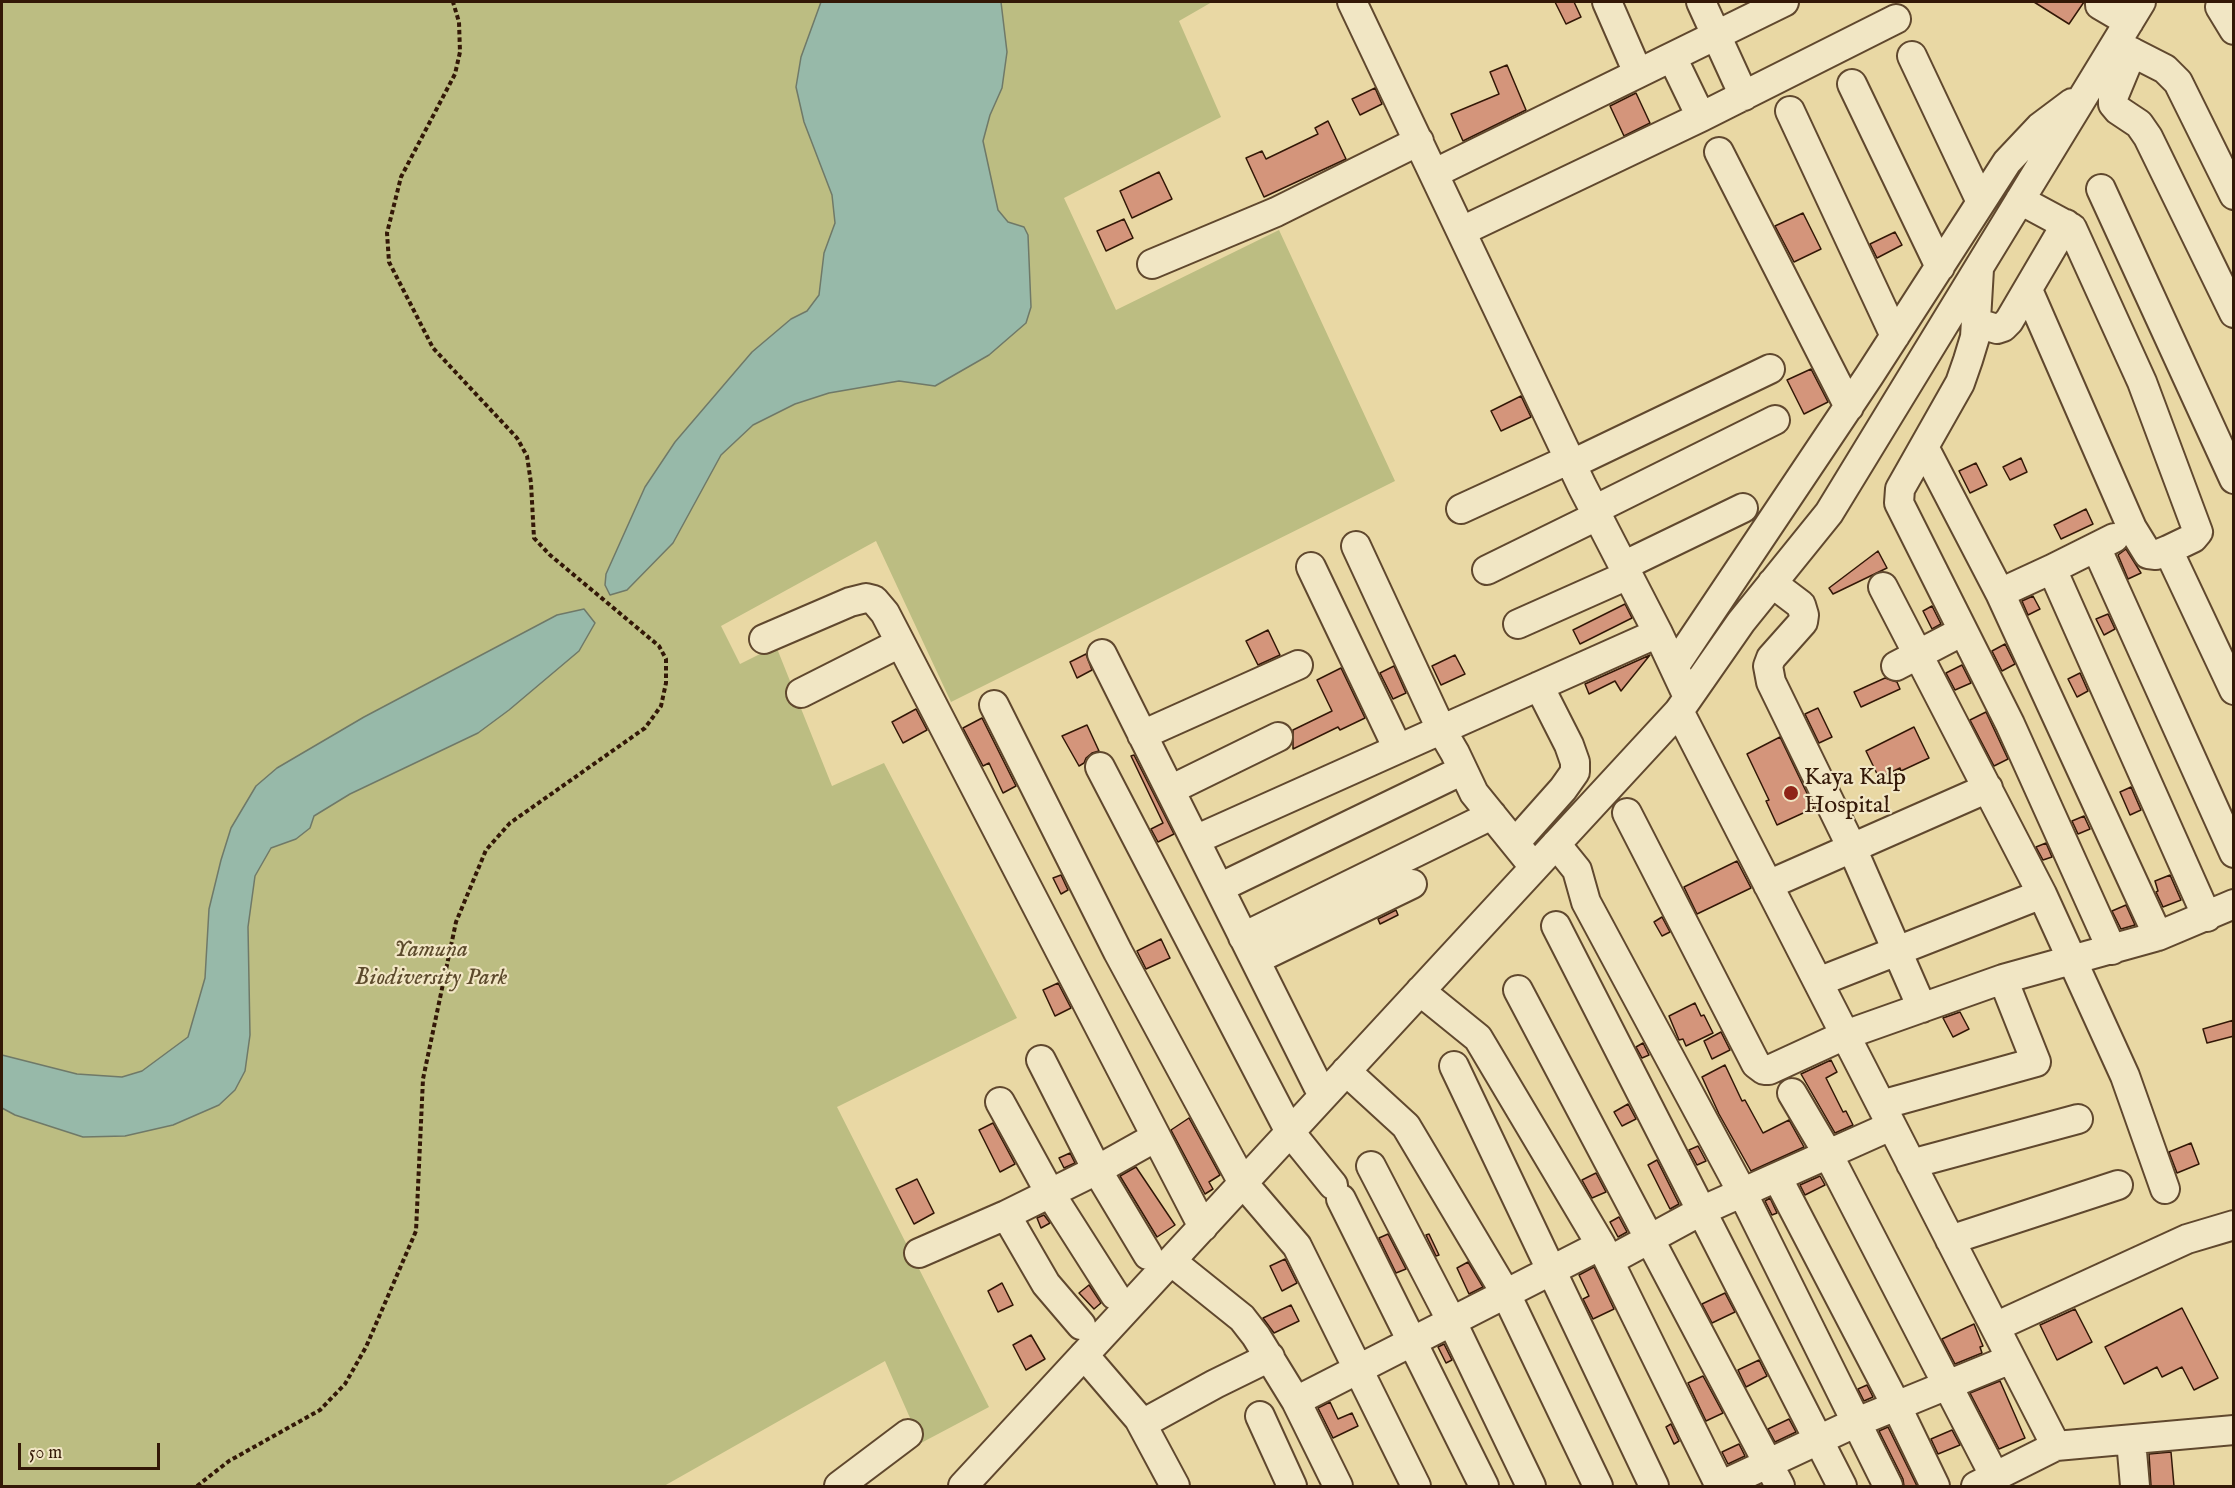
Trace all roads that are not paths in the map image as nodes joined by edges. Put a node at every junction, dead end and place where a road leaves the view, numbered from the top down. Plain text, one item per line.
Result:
1 (1352, 2) edge
2 (1701, 2) edge
3 (1784, 2) edge
4 (2100, 2) edge
5 (1615, 4) edge
6 (1896, 19) dead end
7 (2130, 30) edge
8 (1716, 35) junction
9 (1912, 56) dead end
10 (1672, 57) junction
11 (1638, 73) junction
12 (1851, 84) dead end
13 (2086, 92) junction
14 (1743, 96) junction
15 (1790, 111) dead end
16 (1701, 117) junction
17 (1419, 141) junction
18 (1719, 152) dead end
19 (1435, 173) junction
20 (2101, 189) dead end
21 (2234, 195) edge
22 (2020, 200) junction
23 (1981, 202) junction
24 (2069, 226) junction
25 (1462, 231) junction
26 (1152, 264) dead end
27 (1940, 267) junction
28 (1979, 267) junction
29 (2028, 290) junction
30 (2234, 314) edge
31 (1977, 323) junction
32 (1895, 336) junction
33 (1770, 369) dead end
34 (1849, 407) junction
35 (1775, 420) dead end
36 (1930, 459) junction
37 (1571, 461) junction
38 (2234, 479) edge
39 (1743, 508) dead end
40 (1461, 509) dead end
41 (1596, 513) junction
42 (2132, 528) junction
43 (1356, 546) dead end
44 (2096, 547) junction
45 (2168, 550) junction
46 (1311, 567) dead end
47 (2052, 569) junction
48 (1487, 570) dead end
49 (1625, 570) junction
50 (1772, 583) junction
51 (1883, 587) dead end
52 (2000, 593) junction
53 (1518, 624) dead end
54 (1963, 632) junction
55 (1658, 633) junction
56 (764, 639) dead end
57 (900, 643) junction
58 (1102, 654) dead end
59 (1907, 660) junction
60 (1298, 665) dead end
61 (1674, 667) junction
62 (1539, 686) junction
63 (2234, 690) edge
64 (801, 693) dead end
65 (1683, 704) junction
66 (994, 705) dead end
67 (1441, 729) junction
68 (1142, 735) junction
69 (1278, 737) dead end
70 (1398, 750) junction
71 (1100, 767) dead end
72 (1463, 770) junction
73 (1988, 788) junction
74 (1170, 790) junction
75 (1628, 813) dead end
76 (1492, 815) junction
77 (1195, 840) junction
78 (1515, 843) junction
79 (1556, 844) junction
80 (1852, 848) junction
81 (2234, 854) edge
82 (1534, 867) junction
83 (1412, 884) dead end
84 (1768, 885) junction
85 (1219, 888) junction
86 (2042, 894) junction
87 (2224, 915) edge
88 (1556, 926) dead end
89 (2158, 936) junction
90 (1249, 948) junction
91 (2112, 950) junction
92 (1897, 951) junction
93 (2073, 961) junction
94 (2003, 979) junction
95 (1818, 982) junction
96 (1518, 990) dead end
97 (1420, 991) junction
98 (1922, 1008) junction
99 (1845, 1035) junction
100 (1041, 1060) dead end
101 (1454, 1066) dead end
102 (1346, 1071) junction
103 (1792, 1093) dead end
104 (1323, 1096) junction
105 (1000, 1102) dead end
106 (1886, 1116) junction
107 (2078, 1119) dead end
108 (1290, 1132) junction
109 (1156, 1137) junction
110 (1828, 1154) junction
111 (1911, 1164) junction
112 (1371, 1166) dead end
113 (1097, 1170) junction
114 (1777, 1177) junction
115 (1243, 1182) junction
116 (2118, 1185) dead end
117 (2165, 1189) dead end
118 (1742, 1192) junction
119 (1050, 1193) junction
120 (1701, 1211) junction
121 (1006, 1215) junction
122 (2234, 1225) edge
123 (1203, 1227) junction
124 (1650, 1239) junction
125 (1950, 1240) junction
126 (919, 1253) dead end
127 (1605, 1253) junction
128 (1159, 1258) junction
129 (1552, 1271) junction
130 (1506, 1294) junction
131 (1115, 1296) dead end
132 (1452, 1322) junction
133 (1081, 1325) dead end
134 (1995, 1327) junction
135 (1413, 1342) junction
136 (1084, 1355) junction
137 (1270, 1357) junction
138 (2011, 1359) junction
139 (1358, 1370) junction
140 (1948, 1384) junction
141 (1296, 1401) junction
142 (1896, 1405) junction
143 (1260, 1416) dead end
144 (1138, 1417) junction
145 (1857, 1422) junction
146 (2234, 1430) edge
147 (908, 1434) dead end
148 (1818, 1440) junction
149 (2130, 1440) junction
150 (2056, 1446) junction
151 (1774, 1475) edge
152 (1986, 1482) edge
153 (839, 1486) edge
154 (963, 1486) edge
155 (1175, 1486) edge
156 (1292, 1486) edge
157 (1338, 1486) edge
158 (1416, 1486) edge
159 (1484, 1486) edge
160 (1531, 1486) edge
161 (1598, 1486) edge
162 (1654, 1486) edge
163 (1720, 1486) edge
164 (1842, 1486) edge
165 (1888, 1486) edge
166 (1935, 1486) edge
167 (2135, 1486) edge

1 - 17 street
2 - 8 street
3 - 8 street
4 - 7 street
5 - 11 street
6 - 14 street
7 - 13 street
7 - 21 street
7 - 30 street
8 - 10 street
8 - 14 street
9 - 23 street
10 - 11 street
10 - 16 street
11 - 19 street
12 - 27 street
13 - 22 street
13 - 23 street
14 - 16 street
15 - 32 street
16 - 25 street
17 - 19 street
17 - 26 street
18 - 34 street
19 - 25 street
20 - 38 street
22 - 24 street
22 - 28 street
23 - 27 street
24 - 29 street
24 - 45 street
25 - 37 street
27 - 32 street
28 - 31 street
28 - 50 street
29 - 31 street
29 - 42 street
31 - 36 street
32 - 34 street
33 - 37 street
34 - 61 street
35 - 41 street
36 - 52 street
36 - 54 street
37 - 40 street
37 - 41 street
39 - 49 street
41 - 48 street
41 - 49 street
42 - 44 street
42 - 45 street
43 - 67 street
44 - 47 street
44 - 81 street
45 - 63 street
46 - 70 street
47 - 52 street
47 - 87 street
49 - 53 street
49 - 55 street
50 - 65 street
50 - 80 street
51 - 59 street
52 - 89 street
54 - 59 street
54 - 91 street
55 - 61 street
55 - 62 street
56 - 57 street
57 - 64 street
57 - 109 street
58 - 68 street
59 - 73 street
60 - 68 street
61 - 65 street
62 - 67 street
62 - 78 street
65 - 79 street
65 - 84 street
66 - 115 street
67 - 70 street
67 - 72 street
68 - 74 street
69 - 74 street
70 - 77 street
71 - 108 street
72 - 76 street
72 - 85 street
73 - 80 street
73 - 86 street
74 - 77 street
75 - 99 street
76 - 78 street
76 - 90 street
77 - 85 street
78 - 82 street
79 - 82 street
79 - 118 street
80 - 84 street
80 - 92 street
82 - 97 street
83 - 90 street
84 - 95 street
85 - 90 street
86 - 92 street
86 - 93 street
87 - 89 street
88 - 120 street
89 - 91 street
90 - 104 street
91 - 93 street
92 - 95 street
92 - 98 street
93 - 94 street
93 - 117 street
94 - 98 street
94 - 106 street
95 - 99 street
96 - 124 street
97 - 102 street
97 - 127 street
98 - 99 street
99 - 106 street
100 - 113 street
101 - 129 street
102 - 104 street
102 - 130 street
103 - 110 street
104 - 108 street
105 - 119 street
106 - 110 street
106 - 111 street
107 - 111 street
108 - 115 street
108 - 135 street
109 - 113 street
109 - 123 street
110 - 114 street
110 - 140 street
111 - 125 street
112 - 132 street
113 - 119 street
113 - 128 street
114 - 118 street
114 - 142 street
115 - 123 street
115 - 139 street
116 - 125 street
118 - 120 street
118 - 145 street
119 - 121 street
119 - 131 street
120 - 124 street
120 - 148 street
121 - 126 street
121 - 133 street
122 - 134 street
123 - 128 street
124 - 127 street
124 - 151 street
125 - 134 street
127 - 129 street
127 - 163 street
128 - 136 street
128 - 137 street
129 - 130 street
129 - 162 street
130 - 132 street
130 - 161 street
132 - 135 street
132 - 160 street
134 - 138 street
135 - 139 street
135 - 159 street
136 - 144 street
136 - 154 street
137 - 141 street
137 - 144 street
138 - 140 street
138 - 150 street
139 - 141 street
139 - 158 street
140 - 142 street
140 - 152 street
141 - 157 street
142 - 145 street
142 - 166 street
143 - 156 street
144 - 155 street
145 - 148 street
145 - 165 street
146 - 149 street
147 - 153 street
148 - 151 street
148 - 164 street
149 - 150 street
149 - 167 street
150 - 152 street
151 - 163 street

